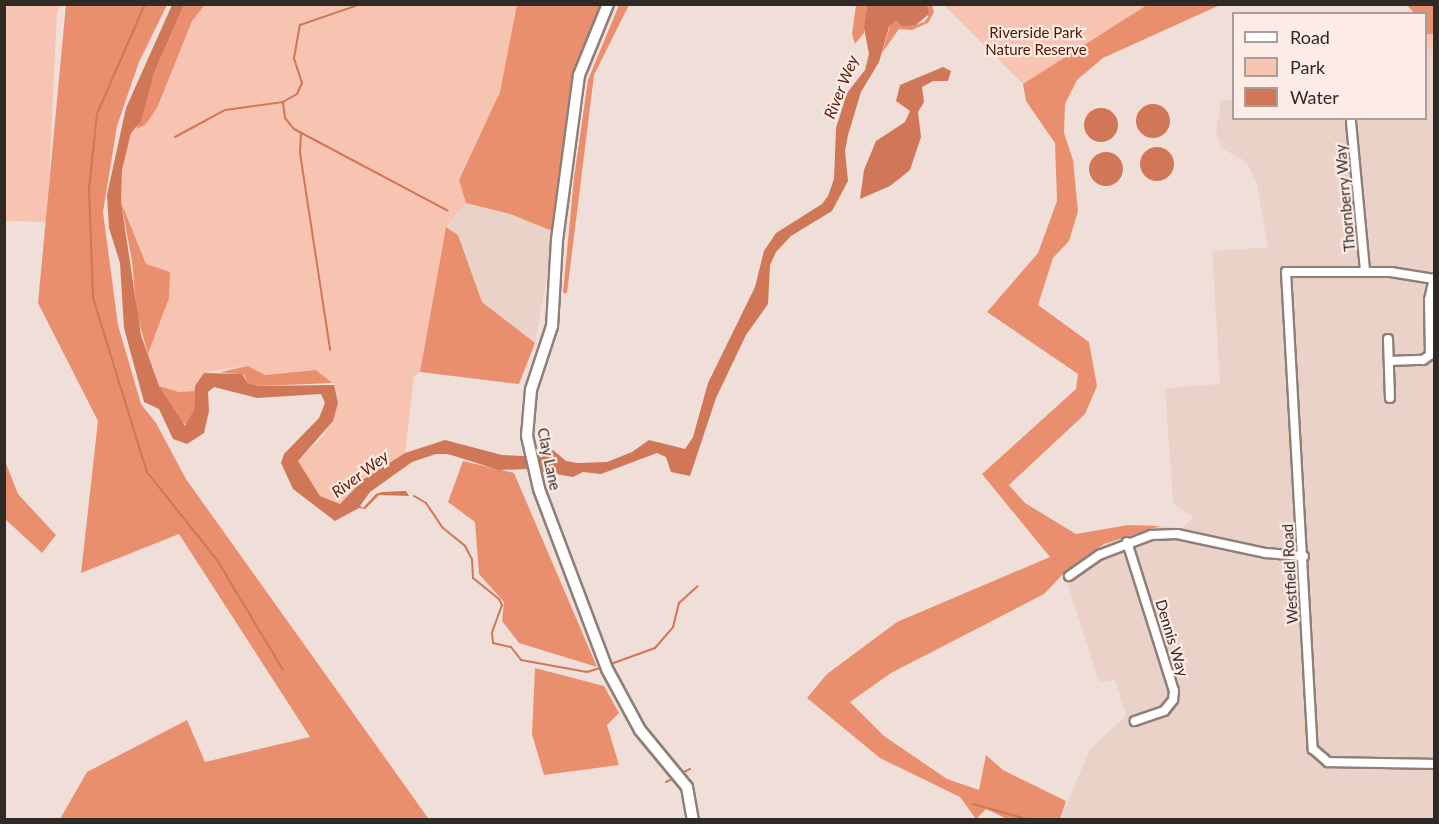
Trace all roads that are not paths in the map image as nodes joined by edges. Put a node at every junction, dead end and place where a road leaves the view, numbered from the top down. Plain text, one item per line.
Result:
1 (608, 4) edge
2 (1351, 122) dead end
3 (1365, 271) junction
4 (1434, 279) edge
5 (1388, 339) dead end
6 (1389, 362) junction
7 (1390, 398) dead end
8 (1127, 542) junction
9 (1304, 556) junction
10 (1069, 576) dead end
11 (1135, 721) dead end
12 (1434, 764) edge
13 (693, 819) edge

1 - 13 street, Clay Lane
2 - 3 street, Thornberry Way
3 - 4 street
3 - 9 street, Westfield Road
4 - 6 street
5 - 6 street
6 - 7 street
8 - 9 street
8 - 10 street
8 - 11 street, Dennis Way
9 - 12 street, Westfield Road

